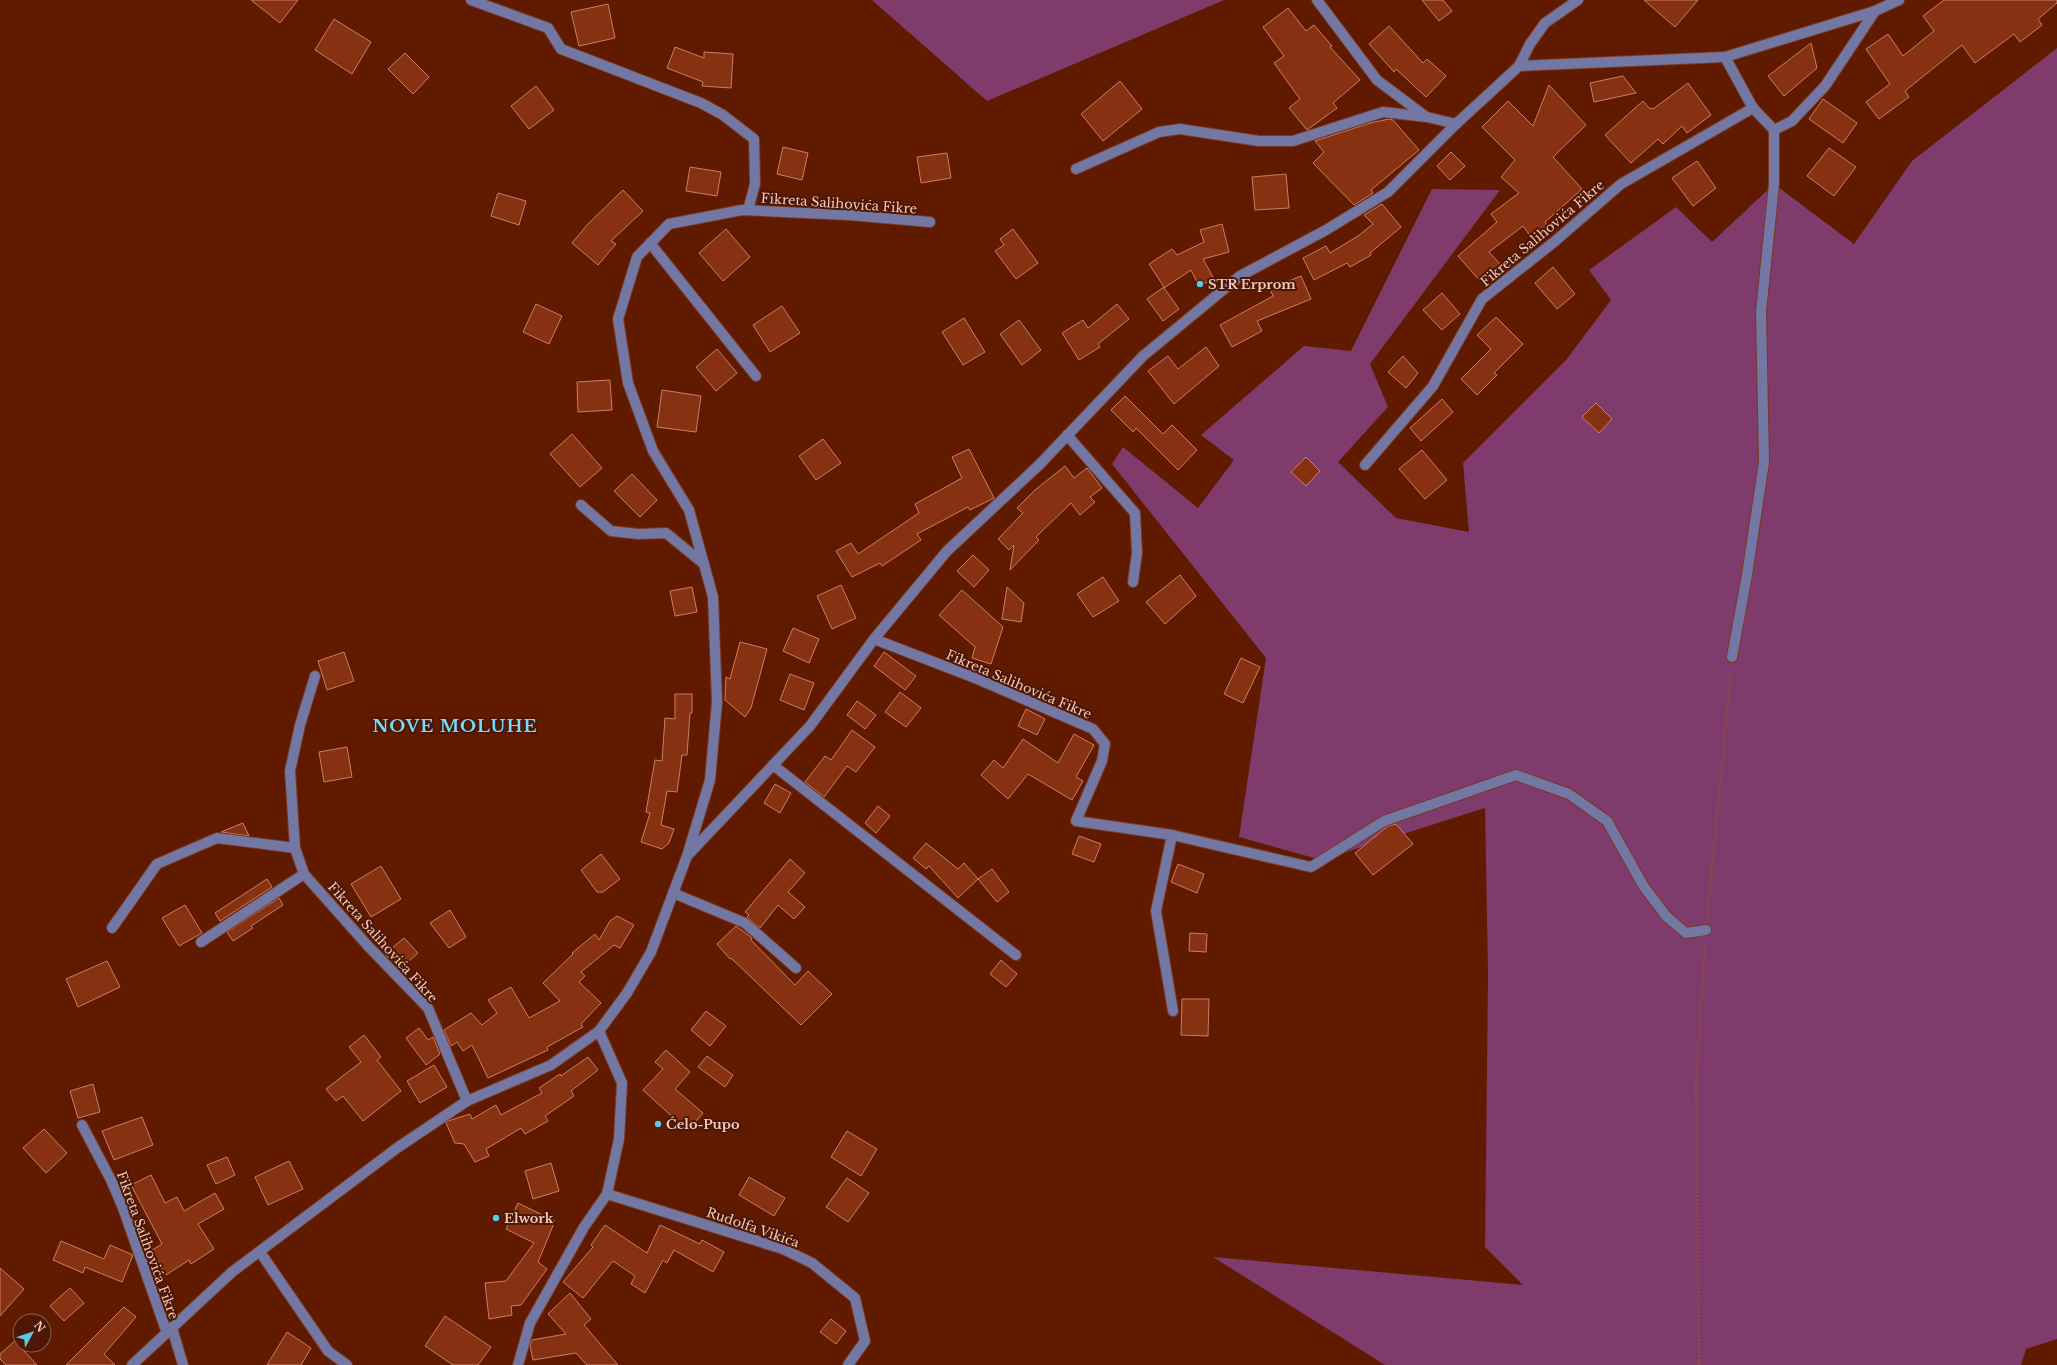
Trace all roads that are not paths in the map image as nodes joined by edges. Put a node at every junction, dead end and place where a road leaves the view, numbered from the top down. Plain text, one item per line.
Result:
1 (471, 0) edge
2 (1317, 0) edge
3 (1578, 0) edge
4 (1899, 0) edge
5 (1875, 11) junction
6 (1725, 57) junction
7 (1519, 66) junction
8 (1753, 108) junction
9 (1427, 117) junction
10 (1456, 124) junction
11 (1774, 130) junction
12 (1076, 169) dead end
13 (748, 210) junction
14 (930, 222) dead end
15 (650, 243) junction
16 (756, 376) dead end
17 (1067, 435) junction
18 (1365, 465) dead end
19 (581, 505) dead end
20 (704, 564) junction
21 (1133, 582) dead end
22 (874, 639) junction
23 (1732, 657) road end
24 (315, 676) dead end
25 (773, 765) junction
26 (1172, 835) junction
27 (295, 848) junction
28 (688, 856) junction
29 (304, 874) junction
30 (673, 893) junction
31 (112, 928) dead end
32 (1706, 930) road end
33 (201, 942) dead end
34 (1016, 955) dead end
35 (796, 968) dead end
36 (1173, 1011) dead end
37 (599, 1031) junction
38 (467, 1101) junction
39 (82, 1125) dead end
40 (607, 1194) junction
41 (260, 1252) junction
42 (169, 1330) junction
43 (132, 1365) edge
44 (183, 1365) edge
45 (347, 1365) edge
46 (518, 1365) edge
47 (848, 1365) edge

1 - 13 street, Fikreta Salihovića Fikre
2 - 9 street
3 - 7 street, Fikreta Salihovića Fikre
4 - 5 street
5 - 6 street
5 - 11 street
6 - 7 street
6 - 8 street
7 - 10 street, Fikreta Salihovića Fikre
8 - 11 street
8 - 18 street, Fikreta Salihovića Fikre
9 - 10 street
9 - 12 street
10 - 17 street, Fikreta Salihovića Fikre
11 - 23 street
13 - 14 street, Fikreta Salihovića Fikre
13 - 15 street, Fikreta Salihovića Fikre
15 - 16 street
15 - 20 street, Fikreta Salihovića Fikre
17 - 21 street
17 - 22 street, Fikreta Salihovića Fikre
19 - 20 street
20 - 28 street, Fikreta Salihovića Fikre
22 - 25 street, Fikreta Salihovića Fikre
22 - 26 street, Fikreta Salihovića Fikre
24 - 27 street, Fikreta Salihovića Fikre
25 - 28 street, Fikreta Salihovića Fikre
25 - 34 street
26 - 32 street
26 - 36 street
27 - 29 street, Fikreta Salihovića Fikre
27 - 31 street
28 - 30 street, Fikreta Salihovića Fikre
29 - 33 street
29 - 38 street, Fikreta Salihovića Fikre
30 - 35 street
30 - 37 street, Fikreta Salihovića Fikre
37 - 38 street, Fikreta Salihovića Fikre
37 - 40 street
38 - 41 street, Fikreta Salihovića Fikre
39 - 42 street, Fikreta Salihovića Fikre
40 - 46 street
40 - 47 street, Rudolfa Vikića
41 - 42 street, Fikreta Salihovića Fikre
41 - 45 street
42 - 43 street, Fikreta Salihovića Fikre
42 - 44 street, Fikreta Salihovića Fikre

